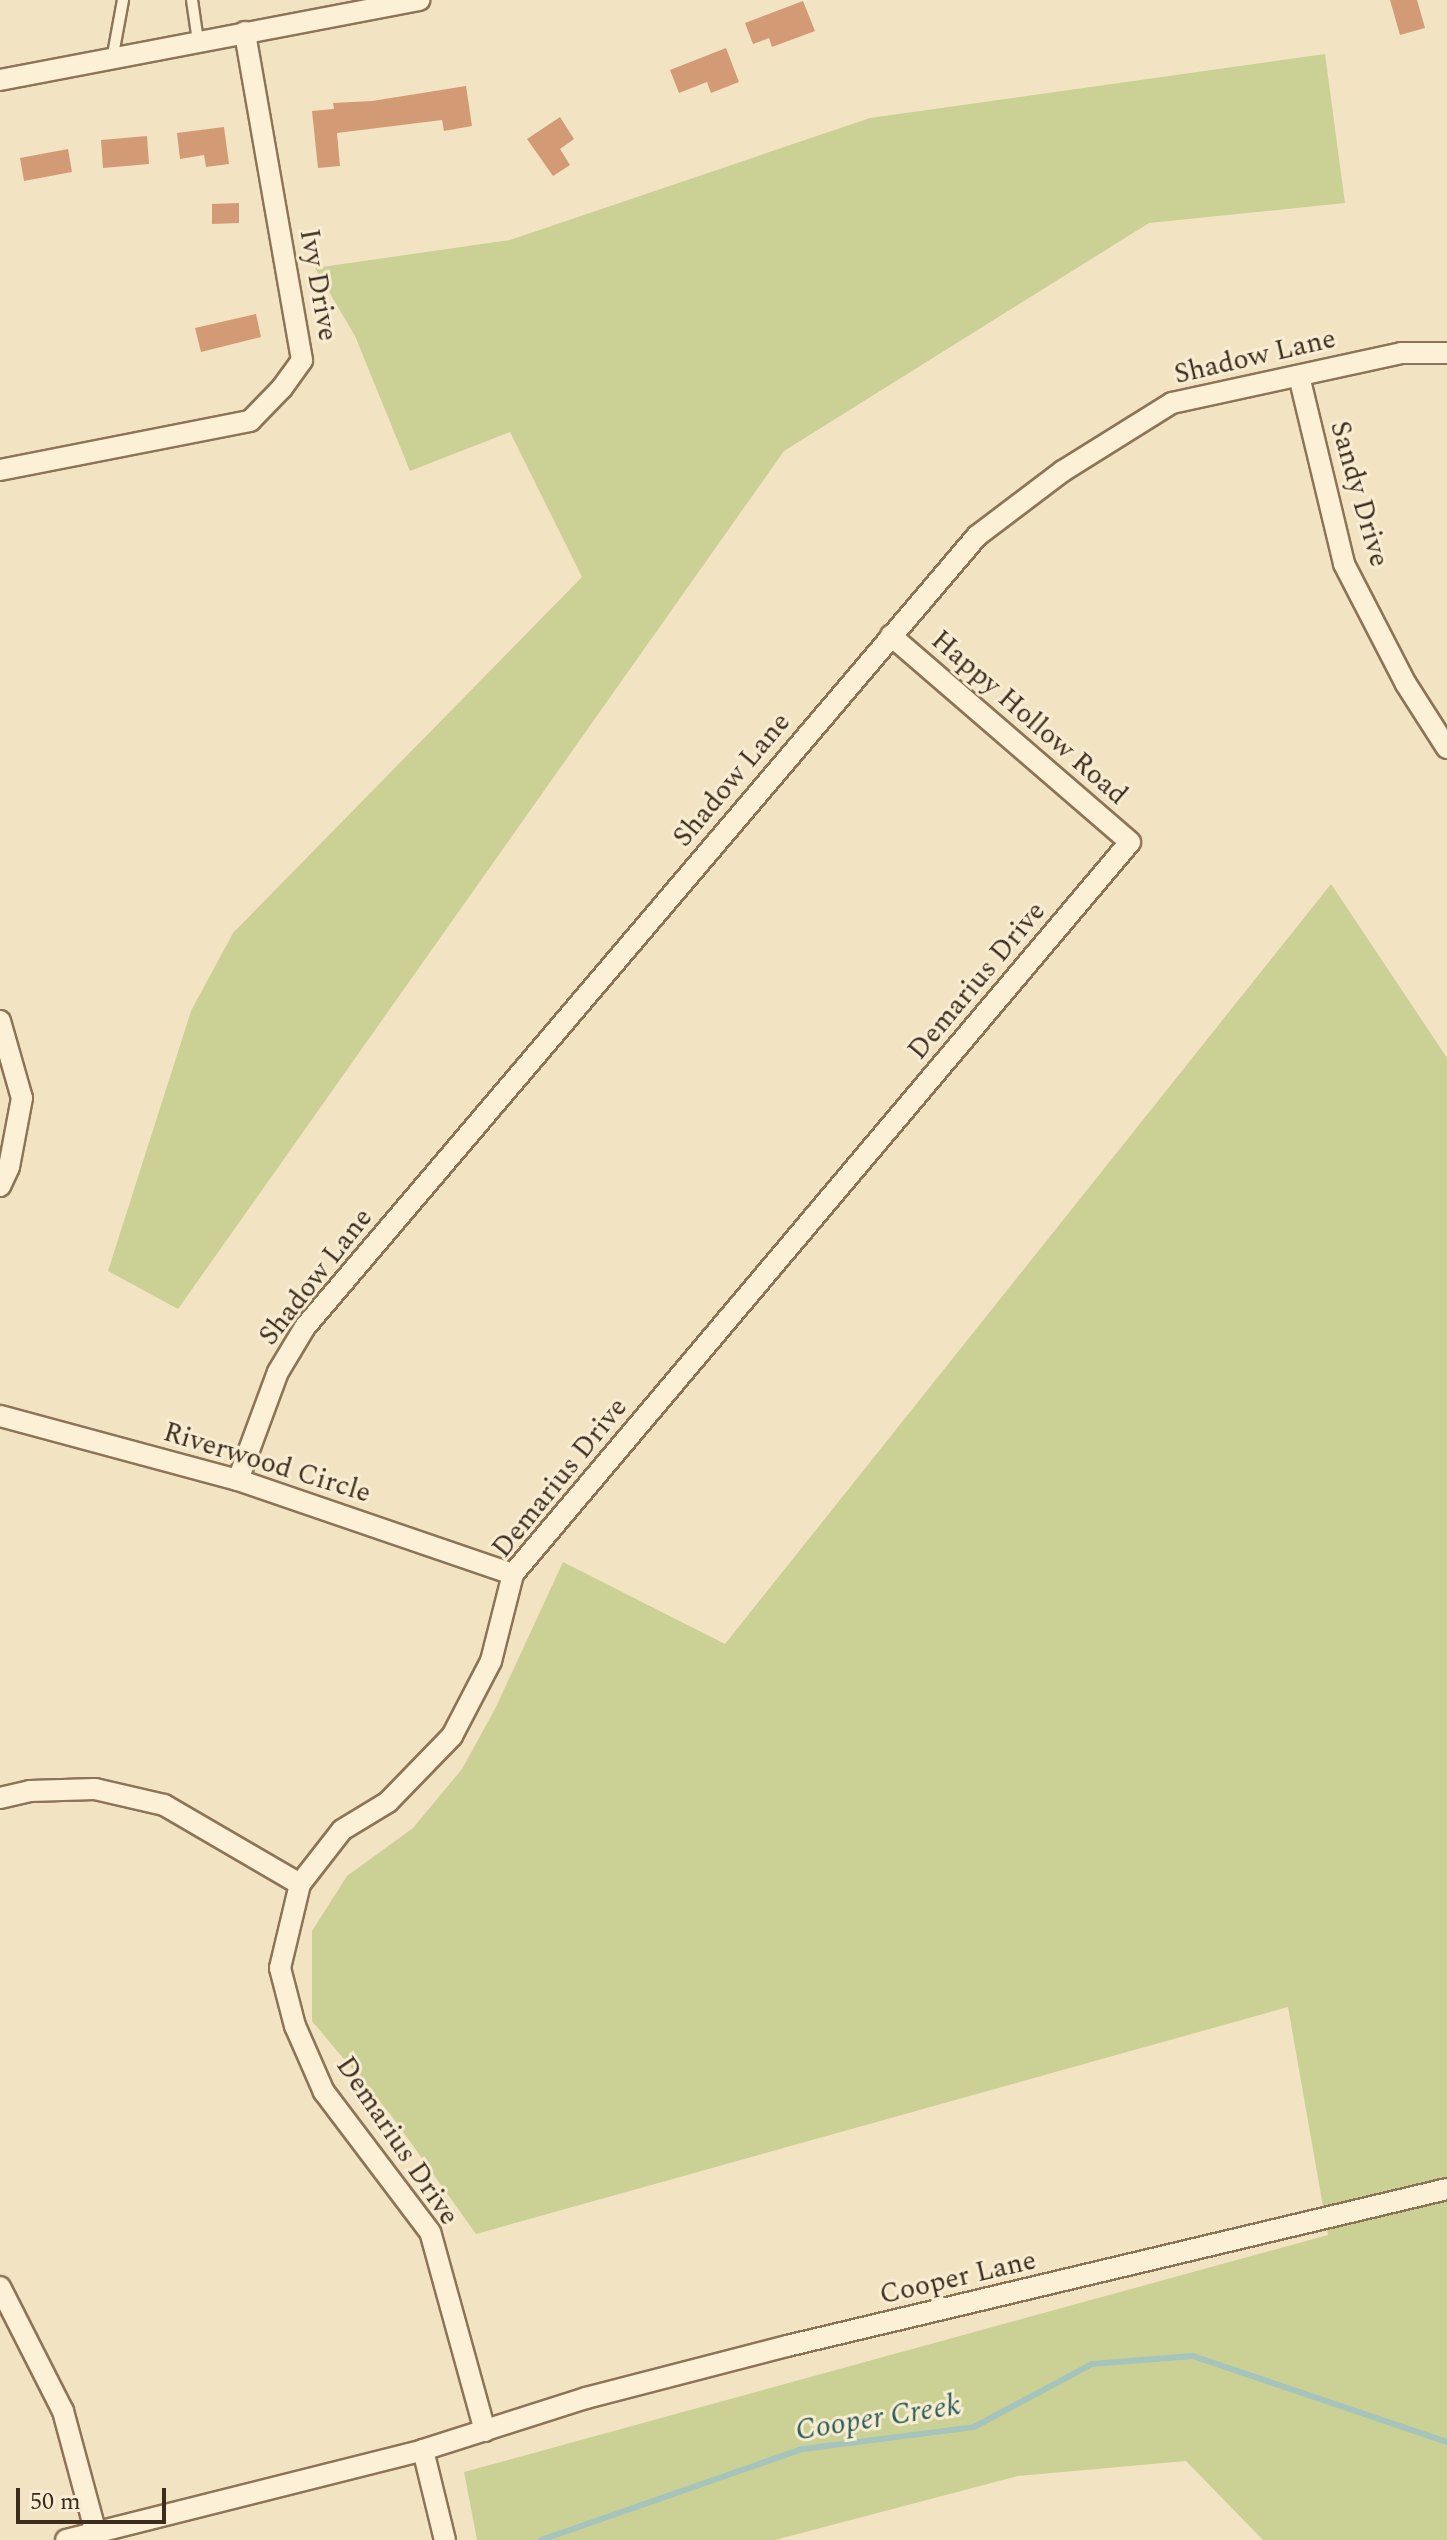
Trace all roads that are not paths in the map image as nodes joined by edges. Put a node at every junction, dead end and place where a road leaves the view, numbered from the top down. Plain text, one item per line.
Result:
1 (123, 0) edge
2 (192, 0) edge
3 (419, 0) edge
4 (245, 32) junction
5 (198, 41) junction
6 (112, 60) junction
7 (0, 80) edge
8 (1447, 353) edge
9 (1299, 376) junction
10 (0, 470) edge
11 (891, 636) junction
12 (1447, 748) edge
13 (1130, 842) joint
14 (0, 1021) edge
15 (0, 1186) edge
16 (0, 1416) edge
17 (238, 1480) junction
18 (513, 1574) junction
19 (0, 1798) edge
20 (300, 1884) junction
21 (1447, 2189) edge
22 (0, 2287) edge
23 (485, 2431) junction
24 (423, 2450) junction
25 (96, 2533) junction
26 (66, 2540) edge
27 (445, 2540) edge

1 - 6 lane
2 - 5 lane
3 - 4 street
4 - 5 street
4 - 10 street, Ivy Drive
5 - 6 street
6 - 7 street
8 - 9 street, Shadow Lane
9 - 11 street, Shadow Lane
9 - 12 street, Sandy Drive
11 - 13 street, Happy Hollow Road
11 - 17 street, Shadow Lane
13 - 18 street, Demarius Drive
14 - 15 street
16 - 17 street, Riverwood Circle
17 - 18 street, Riverwood Circle
18 - 20 street, Demarius Drive
19 - 20 street
20 - 23 street, Demarius Drive
21 - 23 street, Cooper Lane
22 - 25 street
23 - 24 street, Cooper Lane
24 - 25 street
24 - 27 street
25 - 26 street

